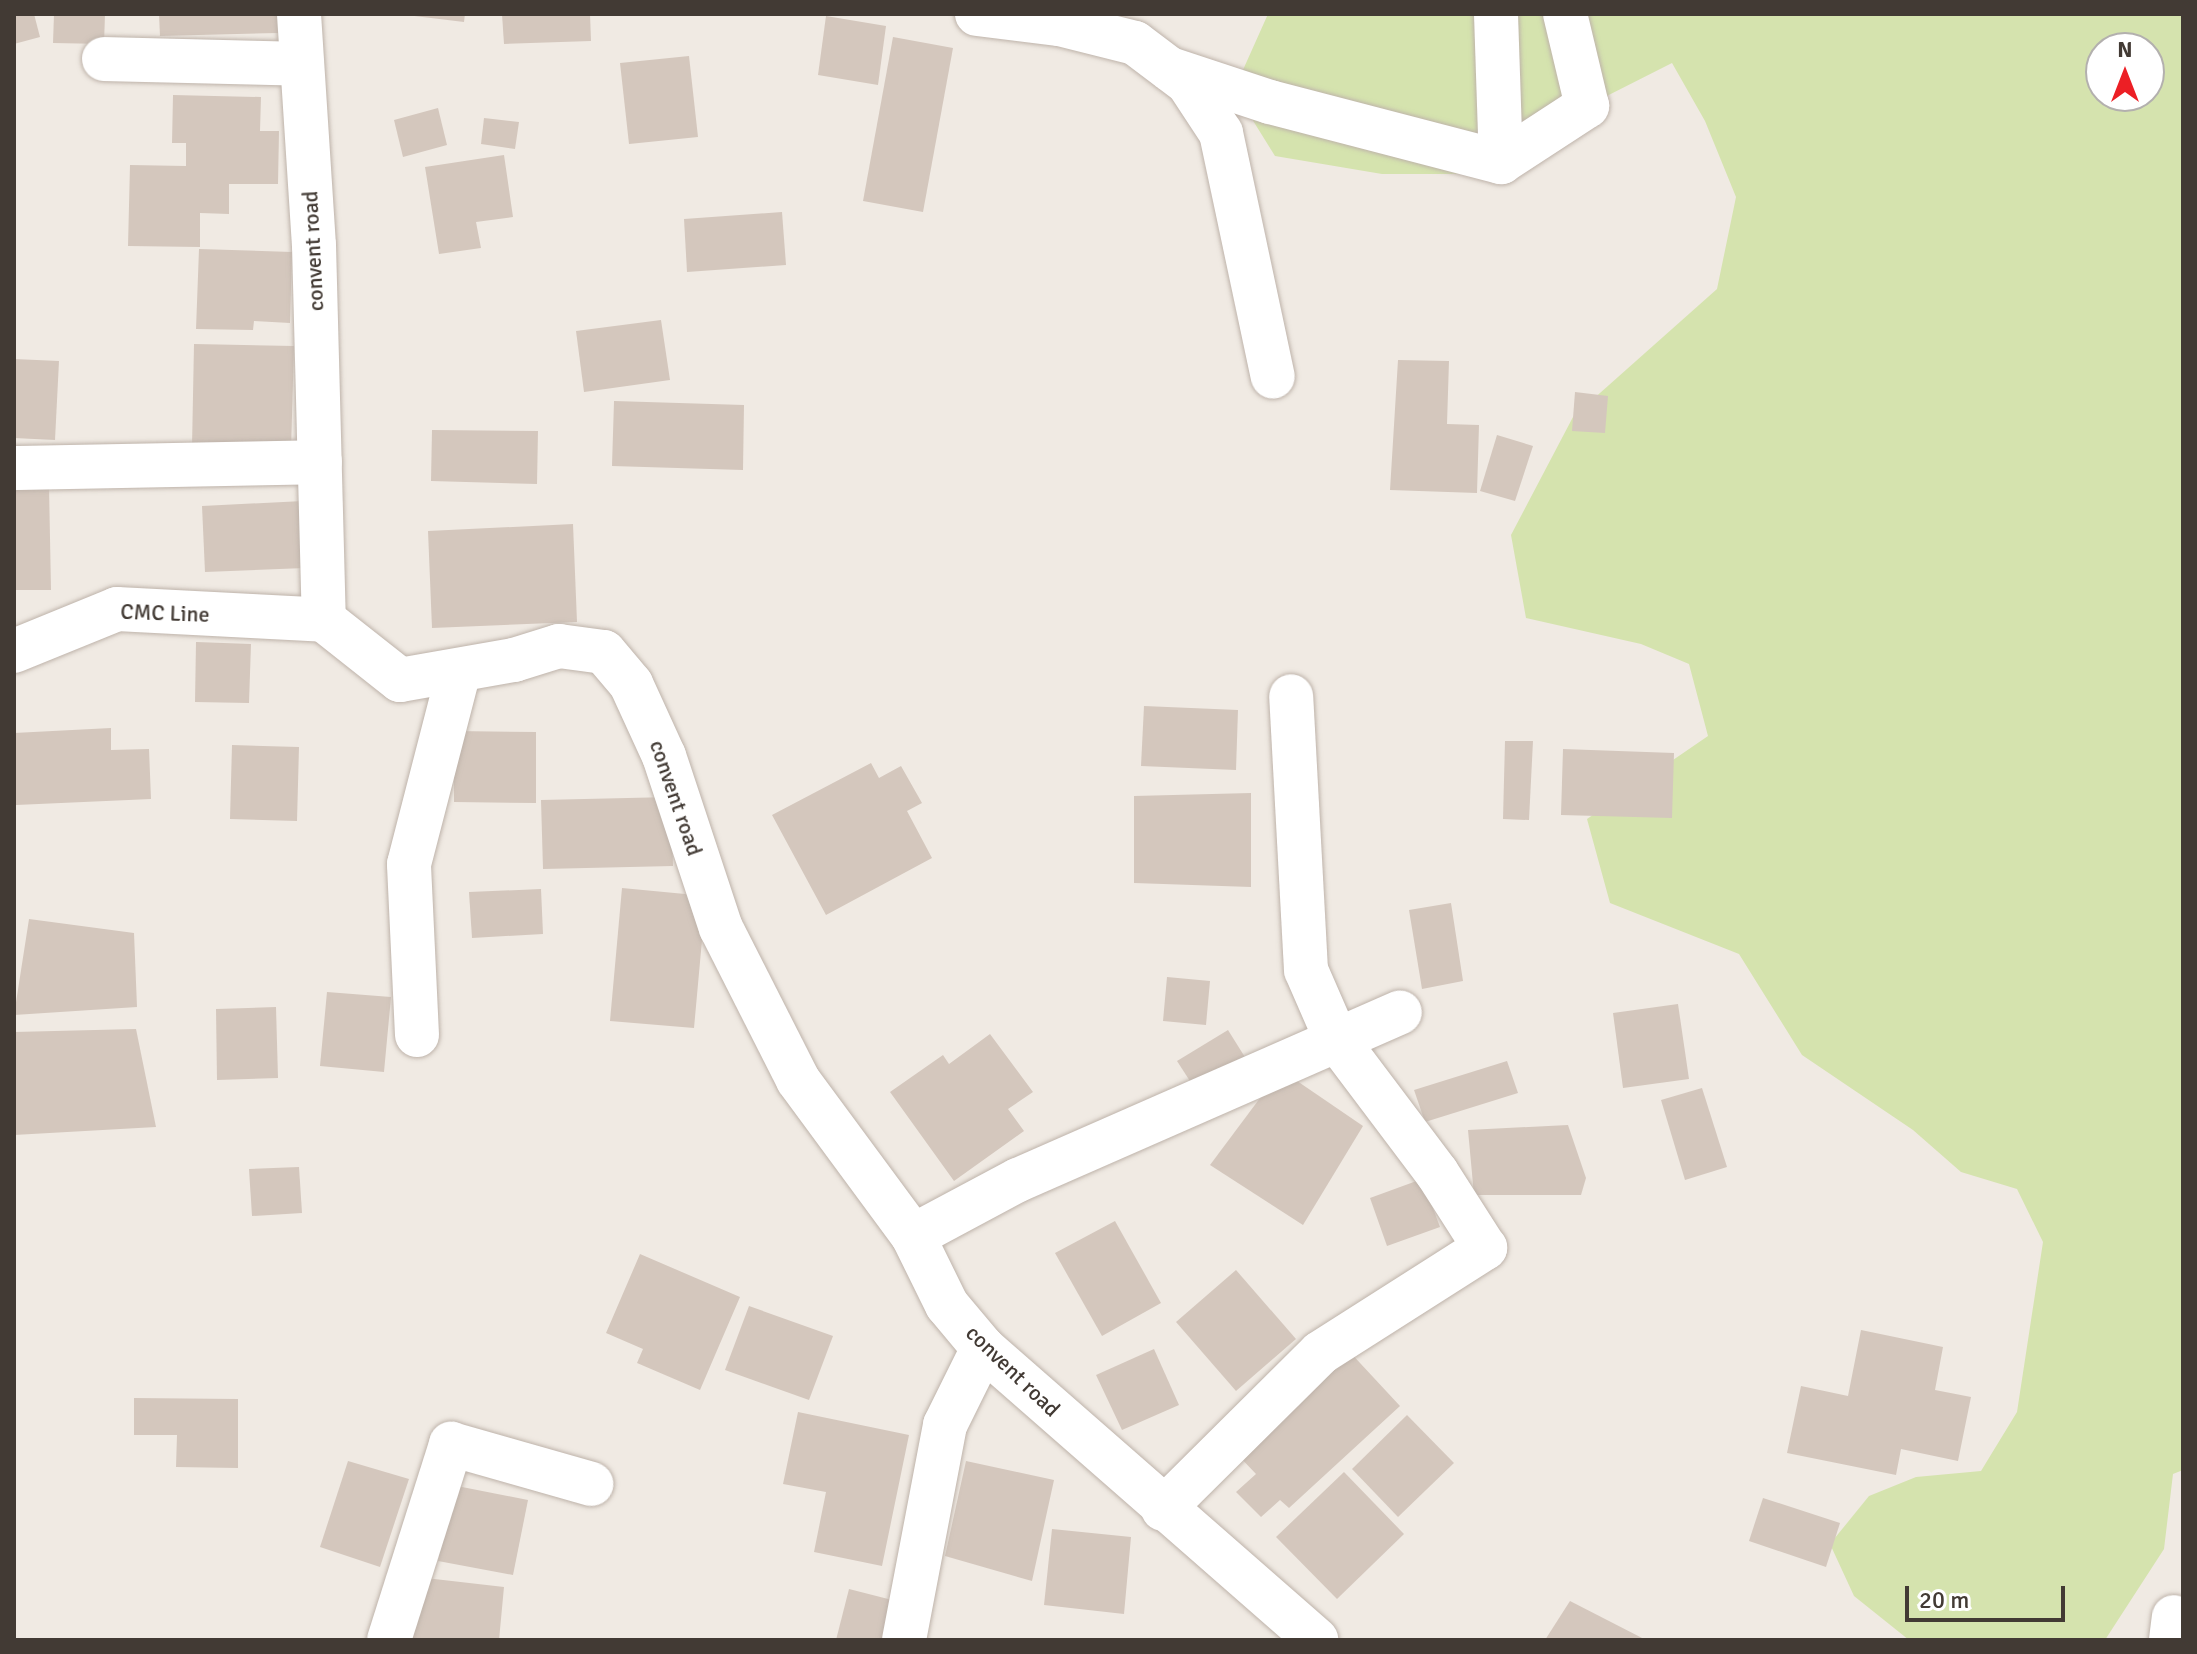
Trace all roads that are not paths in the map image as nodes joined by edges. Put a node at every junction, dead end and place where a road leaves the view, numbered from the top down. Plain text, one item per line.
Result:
1 (299, 14) edge
2 (1496, 14) edge
3 (1565, 14) edge
4 (987, 15) edge
5 (104, 59) dead end
6 (302, 64) junction
7 (1170, 69) junction
8 (1501, 162) junction
9 (1273, 377) dead end
10 (320, 462) junction
11 (14, 468) edge
12 (324, 620) junction
13 (14, 651) edge
14 (459, 670) junction
15 (1291, 696) dead end
16 (1400, 1012) dead end
17 (417, 1035) dead end
18 (1336, 1039) junction
19 (913, 1236) junction
20 (983, 1348) junction
21 (591, 1484) dead end
22 (1163, 1509) junction
23 (389, 1640) edge
24 (904, 1640) edge
25 (1316, 1640) edge

1 - 6 street, convent road
2 - 8 street
3 - 8 street
4 - 7 street
5 - 6 street
6 - 10 street, convent road
7 - 8 street
7 - 9 street
10 - 11 street
10 - 12 street, convent road
12 - 13 street, CMC Line
12 - 14 street, convent road
14 - 17 street
14 - 19 street, convent road
15 - 18 street
16 - 18 street
18 - 19 street
18 - 22 street
19 - 20 street, convent road
20 - 22 street, convent road
20 - 24 street
21 - 23 street
22 - 25 street, convent road

